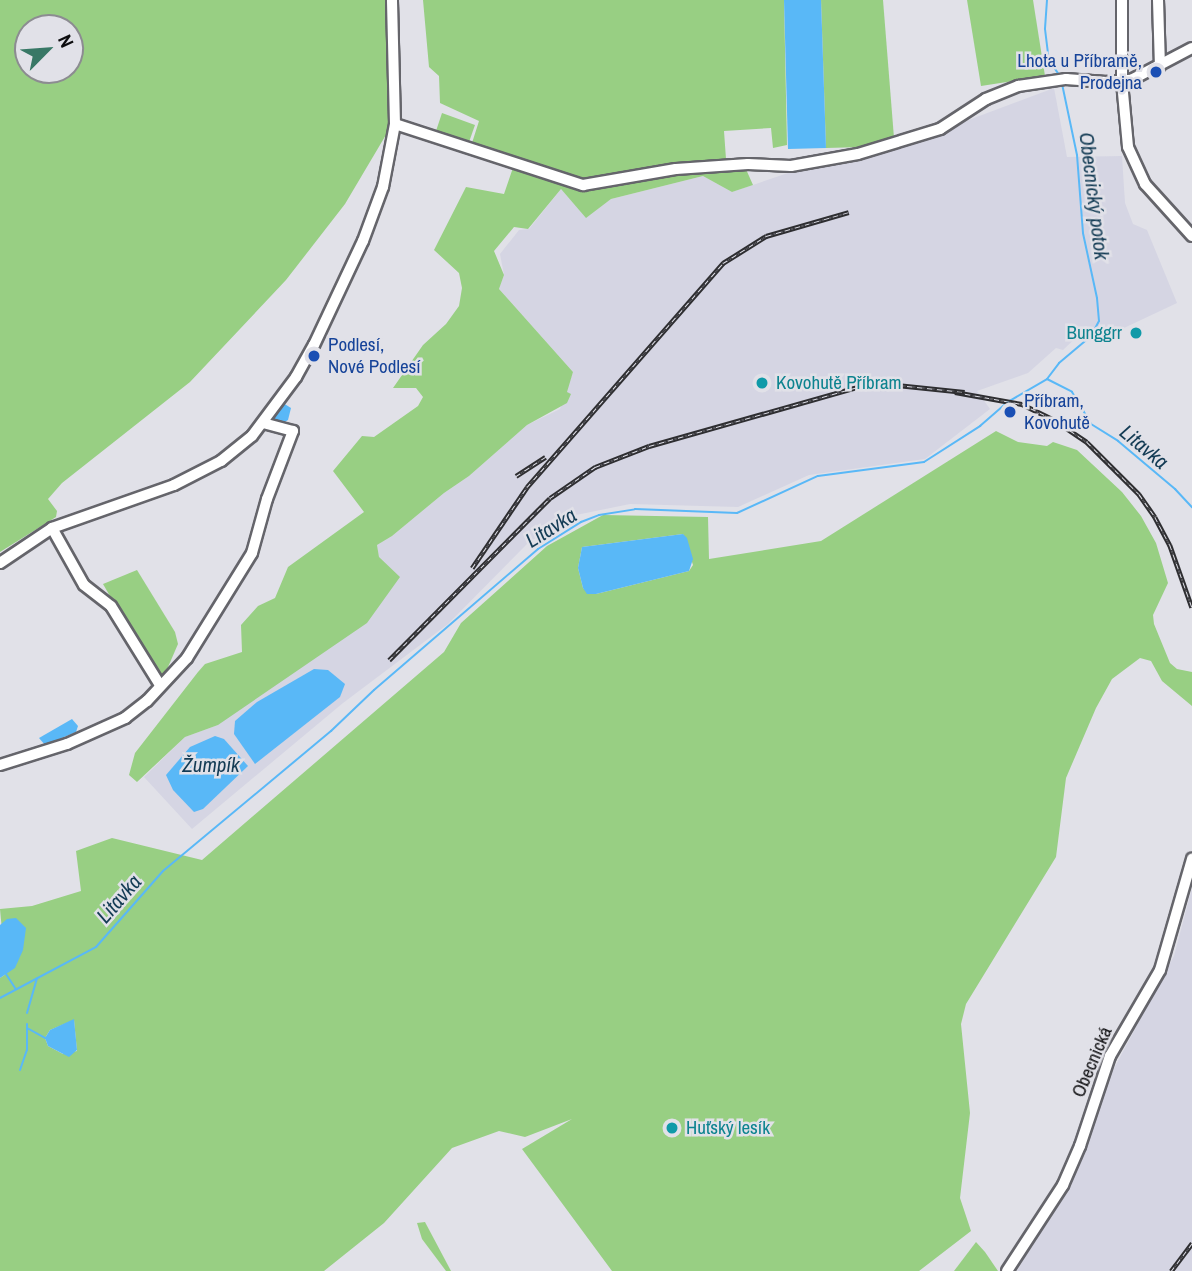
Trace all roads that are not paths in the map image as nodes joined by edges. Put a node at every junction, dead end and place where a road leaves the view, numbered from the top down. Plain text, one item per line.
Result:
1 (392, 0) edge
2 (1122, 0) edge
3 (1158, 0) edge
4 (1192, 48) edge
5 (1160, 66) junction
6 (1122, 82) junction
7 (395, 124) junction
8 (1192, 236) edge
9 (263, 423) junction
10 (52, 528) junction
11 (0, 563) edge
12 (160, 685) junction
13 (0, 765) edge
14 (1192, 859) edge
15 (1007, 1271) edge

1 - 7 street
2 - 6 street
3 - 5 street
4 - 5 street
5 - 6 street
6 - 7 street
6 - 8 street
7 - 9 street
9 - 10 street
9 - 12 street
10 - 11 street
10 - 12 street
12 - 13 street
14 - 15 street, Obecnická

